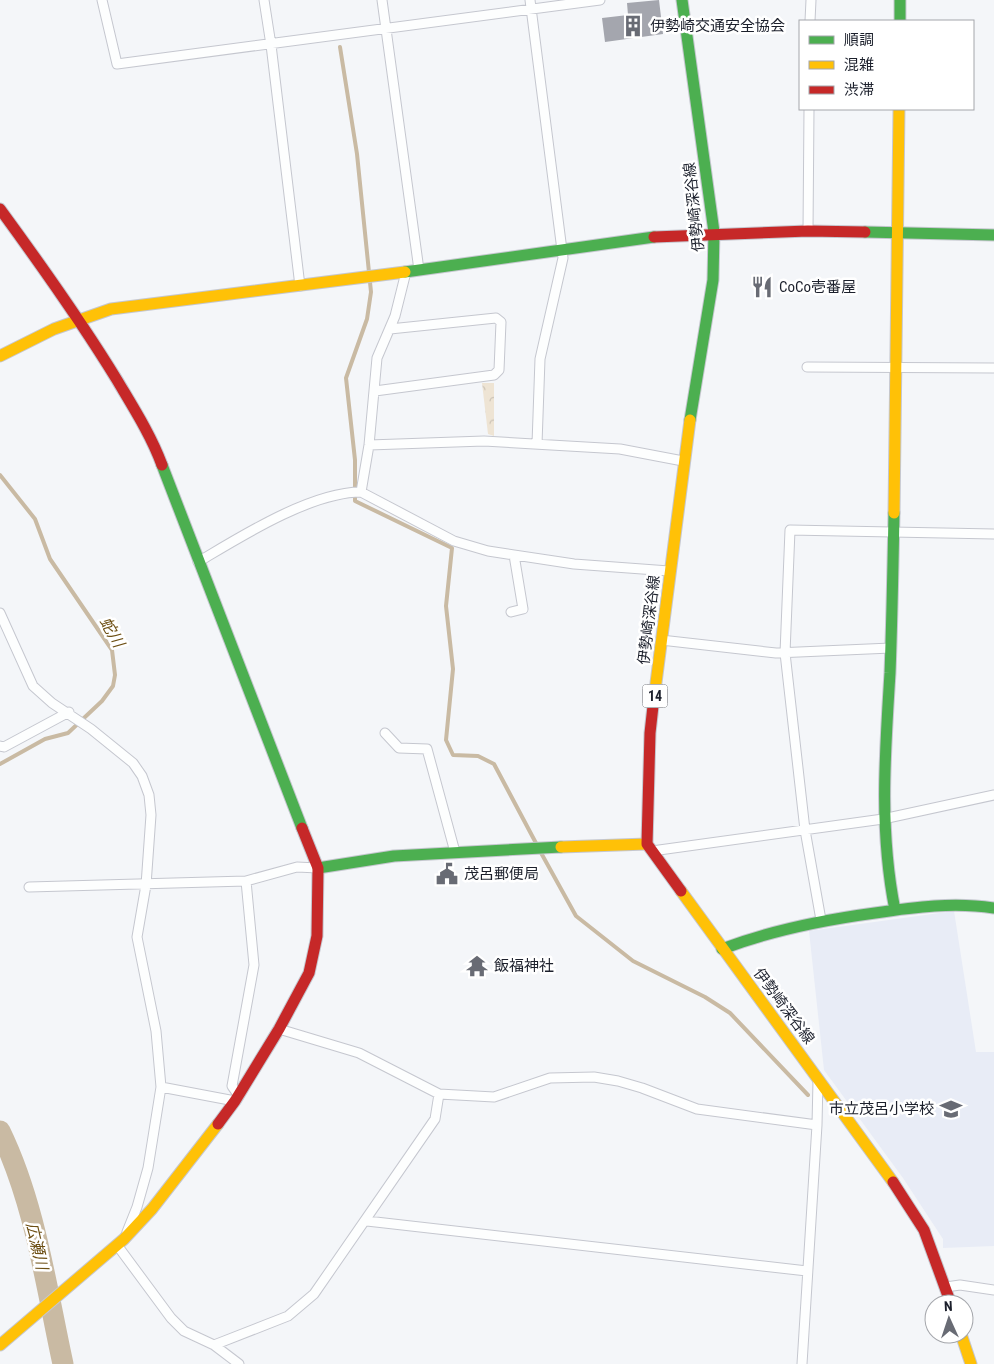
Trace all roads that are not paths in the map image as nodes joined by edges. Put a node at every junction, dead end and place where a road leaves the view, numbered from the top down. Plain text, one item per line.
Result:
1 (102, 0) edge
2 (264, 0) edge
3 (382, 0) edge
4 (600, 0) edge
5 (682, 0) edge
6 (811, 0) edge
7 (900, 0) edge
8 (531, 5) edge
9 (810, 20) edge
10 (900, 20) edge
11 (386, 29) junction
12 (272, 45) junction
13 (809, 110) edge
14 (899, 110) edge
15 (0, 209) edge
16 (808, 231) junction
17 (714, 232) junction
18 (898, 233) junction
19 (994, 235) edge
20 (562, 249) junction
21 (419, 270) junction
22 (406, 272) junction
23 (300, 286) junction
24 (78, 318) junction
25 (390, 329) junction
26 (0, 356) edge
27 (807, 367) dead end
28 (897, 368) junction
29 (994, 368) edge
30 (374, 391) junction
31 (536, 444) junction
32 (369, 445) junction
33 (683, 461) junction
34 (360, 492) junction
35 (894, 532) junction
36 (994, 534) edge
37 (514, 555) junction
38 (198, 562) junction
39 (669, 571) junction
40 (511, 612) dead end
41 (0, 613) edge
42 (661, 640) junction
43 (891, 648) junction
44 (785, 653) junction
45 (68, 712) junction
46 (385, 733) dead end
47 (0, 746) edge
48 (994, 795) edge
49 (883, 819) junction
50 (805, 830) junction
51 (650, 847) junction
52 (454, 852) junction
53 (318, 868) junction
54 (246, 881) junction
55 (146, 885) junction
56 (29, 887) dead end
57 (994, 908) edge
58 (895, 910) junction
59 (822, 920) junction
60 (722, 949) junction
61 (279, 1029) junction
62 (818, 1077) junction
63 (161, 1087) junction
64 (439, 1094) junction
65 (237, 1098) junction
66 (818, 1125) junction
67 (367, 1221) junction
68 (121, 1242) junction
69 (806, 1271) junction
70 (946, 1287) junction
71 (994, 1290) edge
72 (948, 1294) edge
73 (964, 1344) edge
74 (0, 1345) edge
75 (214, 1345) junction
76 (239, 1364) edge
77 (802, 1364) edge
78 (971, 1364) edge

1 - 12 street
2 - 12 street
3 - 11 street
4 - 8 street
5 - 17 street, 伊勢崎深谷線 / 14
6 - 9 street
7 - 10 street
8 - 11 street
8 - 20 street
11 - 12 street
11 - 21 street
12 - 23 street
13 - 16 street
14 - 18 street
15 - 24 street
16 - 17 street
16 - 18 street
17 - 20 street
17 - 33 street, 伊勢崎深谷線 / 14
18 - 19 street
18 - 28 street
20 - 21 street
20 - 31 street
21 - 22 street
22 - 23 street
22 - 25 street
23 - 24 street
24 - 26 street
24 - 38 street
25 - 30 street
25 - 30 street
27 - 28 street
28 - 29 street
28 - 35 street
30 - 32 street
31 - 32 street
31 - 33 street
32 - 34 street
33 - 39 street, 伊勢崎深谷線 / 14
34 - 37 street
34 - 38 street
35 - 36 street
35 - 43 street
35 - 44 street
37 - 39 street
37 - 40 street
38 - 53 street
39 - 42 street, 伊勢崎深谷線 / 14
41 - 45 street
42 - 44 street
42 - 51 street, 伊勢崎深谷線 / 14
43 - 44 street
43 - 49 street
44 - 50 street
45 - 47 street
45 - 55 street
46 - 52 street
48 - 49 street
49 - 50 street
49 - 58 street
50 - 51 street
50 - 59 street
51 - 52 street
51 - 60 street, 伊勢崎深谷線
52 - 53 street
53 - 54 street
53 - 61 street
54 - 55 street
54 - 65 street
55 - 56 street
55 - 63 street
57 - 58 street
58 - 59 street
59 - 60 street
60 - 62 street, 伊勢崎深谷線
61 - 64 street
61 - 65 street
62 - 66 street
62 - 70 street, 伊勢崎深谷線
63 - 65 street
63 - 68 street
64 - 66 street
64 - 67 street
65 - 68 street
66 - 69 street
67 - 69 street
67 - 75 street
68 - 74 street
68 - 75 street
69 - 77 street
70 - 71 street
70 - 72 street, 伊勢崎深谷線
73 - 78 street
75 - 76 street

